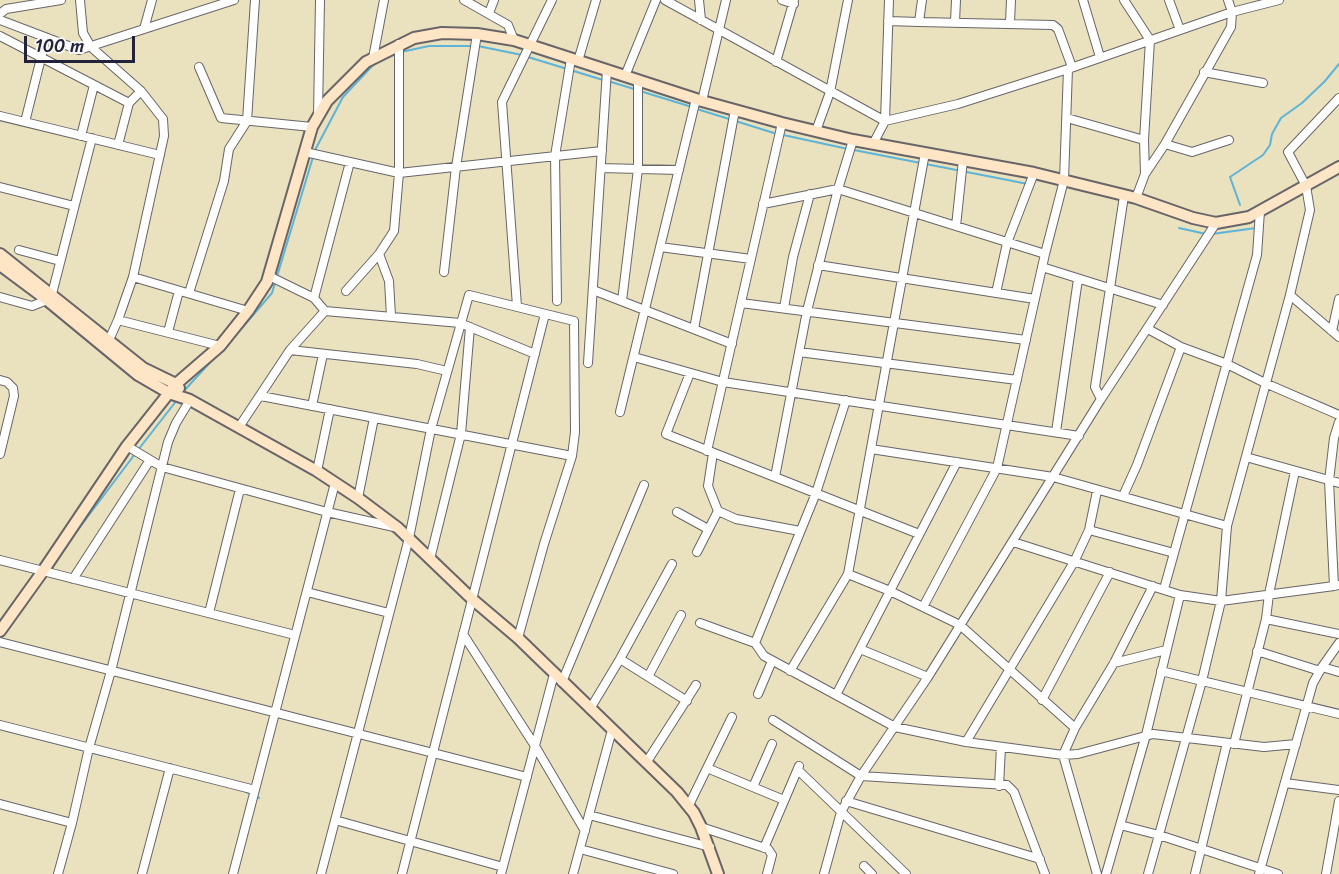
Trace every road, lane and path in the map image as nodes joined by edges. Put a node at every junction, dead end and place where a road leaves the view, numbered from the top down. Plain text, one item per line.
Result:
1 (61, 0) edge
2 (80, 0) edge
3 (152, 0) edge
4 (234, 0) edge
5 (255, 0) edge
6 (320, 0) edge
7 (384, 0) edge
8 (464, 0) edge
9 (494, 0) edge
10 (552, 0) edge
11 (596, 0) edge
12 (656, 0) edge
13 (665, 0) edge
14 (699, 0) edge
15 (726, 0) edge
16 (782, 0) edge
17 (848, 0) edge
18 (889, 0) edge
19 (922, 0) edge
20 (956, 0) edge
21 (1011, 0) edge
22 (1083, 0) edge
23 (1124, 0) edge
24 (1169, 0) edge
25 (1228, 0) edge
26 (1279, 0) edge
27 (794, 2) edge
28 (1232, 12) junction
29 (489, 13) junction
30 (0, 14) edge
31 (0, 20) edge
32 (701, 20) junction
33 (888, 21) junction
34 (919, 22) junction
35 (955, 22) junction
36 (1010, 23) junction
37 (144, 29) junction
38 (719, 29) junction
39 (1180, 30) junction
40 (477, 34) junction
41 (0, 36) edge
42 (46, 38) junction
43 (514, 40) junction
44 (1150, 40) junction
45 (399, 44) junction
46 (530, 45) junction
47 (91, 47) junction
48 (41, 57) junction
49 (1100, 57) junction
50 (373, 58) junction
51 (575, 60) junction
52 (776, 62) junction
53 (198, 68) dead end
54 (1070, 68) junction
55 (607, 70) junction
56 (1204, 72) junction
57 (625, 76) junction
58 (638, 80) junction
59 (1263, 82) dead end
60 (94, 85) junction
61 (141, 91) junction
62 (830, 92) junction
63 (1339, 98) edge
64 (699, 100) junction
65 (129, 103) junction
66 (735, 110) junction
67 (0, 116) edge
68 (1067, 118) junction
69 (247, 121) junction
70 (885, 121) junction
71 (25, 122) junction
72 (315, 123) junction
73 (782, 123) junction
74 (816, 131) junction
75 (81, 136) junction
76 (92, 138) junction
77 (853, 140) junction
78 (1228, 140) dead end
79 (1144, 141) junction
80 (873, 144) junction
81 (1165, 144) junction
82 (118, 145) junction
83 (602, 151) junction
84 (305, 152) junction
85 (925, 153) junction
86 (160, 155) junction
87 (555, 156) junction
88 (507, 160) junction
89 (963, 160) junction
90 (350, 162) junction
91 (456, 167) junction
92 (1339, 167) edge
93 (601, 168) junction
94 (638, 169) junction
95 (679, 170) junction
96 (399, 173) junction
97 (1034, 173) junction
98 (1145, 174) junction
99 (1064, 180) junction
100 (1306, 186) junction
101 (0, 187) edge
102 (837, 189) junction
103 (810, 194) junction
104 (1124, 196) junction
105 (1136, 198) junction
106 (764, 204) junction
107 (74, 206) junction
108 (1260, 211) junction
109 (914, 213) junction
110 (1215, 223) junction
111 (956, 226) junction
112 (1007, 243) junction
113 (660, 248) junction
114 (19, 250) dead end
115 (708, 253) junction
116 (0, 254) edge
117 (379, 254) junction
118 (1045, 254) junction
119 (751, 259) junction
120 (60, 261) junction
121 (0, 265) edge
122 (818, 265) junction
123 (1042, 267) junction
124 (444, 272) dead end
125 (269, 276) junction
126 (133, 277) junction
127 (902, 278) junction
128 (1078, 279) junction
129 (1109, 289) junction
130 (593, 290) junction
131 (179, 291) junction
132 (346, 291) dead end
133 (189, 293) junction
134 (996, 293) junction
135 (1290, 296) junction
136 (0, 297) edge
137 (50, 297) junction
138 (314, 298) junction
139 (1035, 299) junction
140 (1339, 299) edge
141 (557, 301) dead end
142 (622, 301) junction
143 (741, 303) junction
144 (1163, 305) junction
145 (517, 306) junction
146 (784, 308) junction
147 (644, 310) junction
148 (325, 311) junction
149 (807, 311) junction
150 (248, 312) junction
151 (545, 314) junction
152 (391, 316) junction
153 (118, 320) junction
154 (894, 322) junction
155 (460, 323) junction
156 (470, 327) junction
157 (694, 329) junction
158 (1148, 329) junction
159 (1332, 331) junction
160 (168, 332) junction
161 (1339, 337) edge
162 (109, 340) junction
163 (1026, 340) junction
164 (732, 344) junction
165 (220, 346) junction
166 (1181, 347) junction
167 (290, 350) junction
168 (799, 352) junction
169 (323, 354) junction
170 (535, 354) junction
171 (634, 357) junction
172 (588, 363) dead end
173 (886, 363) junction
174 (1227, 364) junction
175 (447, 371) junction
176 (690, 373) junction
177 (0, 380) edge
178 (1017, 380) junction
179 (723, 382) junction
180 (1265, 383) junction
181 (173, 388) junction
182 (792, 392) junction
183 (261, 396) junction
184 (1101, 399) junction
185 (189, 400) junction
186 (846, 400) junction
187 (312, 405) junction
188 (879, 405) junction
189 (330, 409) junction
190 (620, 412) dead end
191 (1339, 415) edge
192 (374, 418) junction
193 (1339, 422) edge
194 (1007, 425) junction
195 (239, 427) junction
196 (431, 429) junction
197 (1056, 432) junction
198 (460, 434) junction
199 (1079, 436) junction
200 (512, 444) junction
201 (128, 446) junction
202 (871, 449) junction
203 (710, 452) junction
204 (0, 454) edge
205 (572, 456) junction
206 (1246, 457) junction
207 (150, 460) junction
208 (957, 462) junction
209 (162, 467) junction
210 (997, 468) junction
211 (317, 471) junction
212 (1295, 471) junction
213 (775, 477) junction
214 (1053, 477) junction
215 (1329, 480) junction
216 (335, 483) junction
217 (1339, 483) edge
218 (644, 485) dead end
219 (240, 489) junction
220 (1098, 491) junction
221 (816, 493) junction
222 (1123, 496) junction
223 (358, 498) junction
224 (860, 509) junction
225 (718, 511) junction
226 (327, 512) junction
227 (676, 512) dead end
228 (1185, 513) junction
229 (1227, 526) junction
230 (398, 528) junction
231 (708, 529) junction
232 (1089, 530) junction
233 (800, 531) junction
234 (919, 534) junction
235 (408, 538) junction
236 (1013, 542) junction
237 (697, 552) dead end
238 (1174, 553) junction
239 (430, 559) junction
240 (0, 560) edge
241 (1074, 562) junction
242 (672, 564) dead end
243 (43, 571) junction
244 (1110, 572) junction
245 (848, 574) junction
246 (73, 579) junction
247 (1336, 585) edge
248 (1153, 586) junction
249 (1164, 589) junction
250 (890, 591) junction
251 (307, 592) junction
252 (131, 593) junction
253 (1269, 594) junction
254 (1180, 595) junction
255 (472, 599) junction
256 (1221, 601) junction
257 (923, 607) junction
258 (208, 613) junction
259 (389, 613) junction
260 (681, 615) dead end
261 (1266, 619) junction
262 (700, 623) dead end
263 (960, 625) junction
264 (0, 631) edge
265 (463, 634) junction
266 (1339, 634) edge
267 (296, 635) junction
268 (518, 638) junction
269 (0, 642) edge
270 (755, 643) junction
271 (1339, 643) edge
272 (860, 650) junction
273 (1166, 650) junction
274 (1257, 651) junction
275 (620, 659) junction
276 (772, 661) junction
277 (1114, 663) junction
278 (1321, 669) junction
279 (1010, 670) junction
280 (111, 671) junction
281 (790, 671) junction
282 (1161, 671) junction
283 (1339, 672) edge
284 (648, 675) junction
285 (928, 677) junction
286 (558, 678) junction
287 (1202, 681) junction
288 (696, 684) dead end
289 (1248, 692) junction
290 (758, 694) dead end
291 (836, 695) junction
292 (1042, 700) junction
293 (687, 701) junction
294 (1307, 706) junction
295 (590, 709) junction
296 (275, 713) junction
297 (1339, 714) edge
298 (732, 717) dead end
299 (773, 720) dead end
300 (0, 725) edge
301 (895, 727) junction
302 (1075, 728) junction
303 (612, 730) junction
304 (358, 734) junction
305 (1146, 735) junction
306 (1185, 738) junction
307 (966, 742) junction
308 (772, 744) dead end
309 (1230, 744) junction
310 (1296, 744) junction
311 (535, 746) junction
312 (1001, 747) junction
313 (89, 748) junction
314 (432, 753) junction
315 (1063, 755) junction
316 (646, 763) junction
317 (170, 768) junction
318 (707, 768) junction
319 (861, 776) junction
320 (527, 777) junction
321 (1285, 783) junction
322 (999, 786) junction
323 (753, 787) junction
324 (255, 790) junction
325 (1339, 790) edge
326 (784, 800) junction
327 (846, 801) junction
328 (1339, 801) edge
329 (0, 804) edge
330 (688, 805) junction
331 (841, 812) junction
332 (589, 815) junction
333 (335, 820) junction
334 (72, 823) junction
335 (1120, 825) junction
336 (701, 826) junction
337 (585, 831) junction
338 (1159, 835) junction
339 (410, 840) junction
340 (710, 848) junction
341 (764, 848) junction
342 (580, 849) junction
343 (1200, 849) junction
344 (1040, 859) junction
345 (864, 866) dead end
346 (502, 871) edge
347 (652, 871) edge
348 (1259, 871) edge
349 (58, 874) edge
350 (142, 874) edge
351 (233, 874) edge
352 (321, 874) edge
353 (402, 874) edge
354 (573, 874) edge
355 (673, 874) edge
356 (718, 874) edge
357 (767, 874) edge
358 (824, 874) edge
359 (872, 874) edge
360 (906, 874) edge
361 (1045, 874) edge
362 (1097, 874) edge
363 (1106, 874) edge
364 (1148, 874) edge
365 (1195, 874) edge
366 (1278, 874) edge
367 (1326, 874) edge

1 - 30 street
2 - 47 street
3 - 37 street
4 - 37 street
5 - 69 street
6 - 72 street
7 - 50 street
8 - 29 street
9 - 29 street
10 - 46 street
11 - 51 street
12 - 57 street
13 - 32 street
14 - 32 street
15 - 38 street
16 - 27 street
17 - 62 street
18 - 33 street
19 - 34 street
20 - 35 street
21 - 36 street
22 - 49 street
23 - 44 street
24 - 39 street
25 - 28 street
26 - 28 street
27 - 52 street
28 - 39 street
28 - 56 street
29 - 43 street
31 - 42 street
32 - 38 street
33 - 34 street
33 - 70 street
34 - 35 street
35 - 36 street
36 - 54 street
37 - 47 street
38 - 52 street
38 - 64 street
39 - 44 street
40 - 43 main road
40 - 45 main road
40 - 91 street
41 - 48 street
42 - 47 street
42 - 48 street
43 - 46 main road
44 - 49 street
44 - 79 street
45 - 50 main road
45 - 96 street
46 - 51 main road
46 - 88 street
47 - 61 street
48 - 60 street
48 - 71 street
49 - 54 street
50 - 72 main road
51 - 55 main road
51 - 87 street
52 - 62 street
53 - 69 street
54 - 68 street
54 - 70 street
55 - 57 main road
55 - 83 street
56 - 59 street
56 - 81 street
57 - 58 main road
58 - 64 main road
58 - 94 street
60 - 65 street
60 - 75 street
61 - 65 street
61 - 86 street
62 - 70 street
62 - 74 street
63 - 100 street
64 - 66 main road
64 - 95 street
65 - 82 street
66 - 73 main road
66 - 115 street
67 - 71 street
68 - 79 street
68 - 99 street
69 - 72 street
69 - 133 street
70 - 80 street
71 - 75 street
72 - 84 main road
73 - 74 main road
73 - 106 street
74 - 77 main road
75 - 76 street
76 - 82 street
76 - 107 street
77 - 80 main road
77 - 102 street
78 - 81 street
79 - 98 street
80 - 85 main road
81 - 98 street
82 - 86 street
83 - 87 street
83 - 93 street
84 - 90 street
84 - 125 main road
85 - 89 main road
85 - 109 street
86 - 126 street
87 - 88 street
87 - 141 street
88 - 91 street
88 - 145 street
89 - 97 main road
89 - 111 street
90 - 96 street
90 - 138 street
91 - 96 street
91 - 124 street
92 - 100 main road
93 - 94 street
93 - 130 street
94 - 95 street
94 - 142 street
95 - 113 street
96 - 117 street
97 - 99 main road
97 - 112 street
98 - 105 street
99 - 104 main road
99 - 118 street
100 - 108 main road
100 - 135 street
101 - 107 street
102 - 103 street
102 - 109 street
102 - 122 street
103 - 106 street
103 - 146 street
104 - 105 main road
104 - 129 street
105 - 110 main road
106 - 119 street
107 - 120 street
108 - 110 main road
108 - 174 street
109 - 111 street
109 - 127 street
110 - 144 street
111 - 112 street
112 - 118 street
112 - 134 street
113 - 115 street
113 - 147 street
114 - 120 street
115 - 119 street
115 - 157 street
116 - 137 main road
117 - 132 street
117 - 152 street
118 - 123 street
119 - 143 street
120 - 137 street
121 - 137 main road
122 - 127 street
122 - 149 street
123 - 128 street
123 - 139 street
125 - 138 street
125 - 150 main road
126 - 131 street
126 - 153 street
127 - 134 street
127 - 154 street
128 - 129 street
128 - 197 street
129 - 144 street
129 - 184 street
130 - 142 street
130 - 172 street
131 - 133 street
131 - 160 street
133 - 150 street
134 - 139 street
135 - 159 street
135 - 180 street
136 - 137 street
137 - 162 main road
137 - 181 main road
138 - 148 street
139 - 163 street
140 - 159 street
142 - 147 street
143 - 146 street
143 - 164 street
144 - 158 street
145 - 151 street
145 - 155 street
146 - 149 street
147 - 157 street
147 - 171 street
148 - 152 street
148 - 167 street
149 - 154 street
149 - 168 street
150 - 165 main road
151 - 170 street
151 - 205 street
152 - 155 street
153 - 160 street
153 - 162 street
154 - 163 street
154 - 173 street
155 - 156 street
155 - 175 street
156 - 170 street
156 - 198 street
157 - 164 street
158 - 166 street
158 - 184 street
159 - 161 street
160 - 165 street
162 - 181 main road
163 - 178 street
164 - 179 street
165 - 181 main road
166 - 174 street
166 - 222 street
167 - 169 street
167 - 183 street
168 - 173 street
168 - 182 street
169 - 175 street
169 - 187 street
170 - 200 street
171 - 176 street
171 - 190 street
173 - 178 street
173 - 188 street
174 - 180 street
174 - 228 street
175 - 196 street
176 - 179 street
176 - 203 street
177 - 204 street
178 - 194 street
179 - 182 street
179 - 203 street
180 - 191 street
180 - 206 street
181 - 185 main road
181 - 201 main road
182 - 186 street
182 - 213 street
183 - 187 street
183 - 195 street
184 - 199 street
185 - 195 main road
185 - 209 street
186 - 188 street
186 - 221 street
187 - 189 street
188 - 194 street
188 - 202 street
189 - 192 street
189 - 211 street
192 - 196 street
192 - 223 street
193 - 215 street
194 - 197 street
194 - 210 street
195 - 211 main road
196 - 198 street
196 - 235 street
197 - 199 street
198 - 200 street
198 - 239 street
199 - 214 street
200 - 205 street
200 - 255 street
201 - 207 street
201 - 243 main road
202 - 208 street
202 - 224 street
203 - 213 street
203 - 225 street
205 - 268 street
206 - 212 street
206 - 229 street
207 - 209 street
207 - 246 street
208 - 210 street
208 - 234 street
209 - 219 street
209 - 252 street
210 - 214 street
210 - 257 street
211 - 216 main road
212 - 215 street
212 - 253 street
213 - 221 street
214 - 220 street
214 - 236 street
215 - 217 street
215 - 247 street
216 - 223 main road
216 - 226 street
218 - 286 street
219 - 226 street
219 - 258 street
220 - 222 street
220 - 232 street
221 - 224 street
221 - 233 street
222 - 228 street
223 - 230 main road
224 - 234 street
224 - 245 street
225 - 231 street
225 - 233 street
226 - 230 street
226 - 251 street
227 - 231 street
228 - 229 street
228 - 238 street
229 - 256 street
230 - 235 main road
231 - 237 street
232 - 238 street
232 - 241 street
233 - 270 street
234 - 250 street
235 - 239 main road
235 - 259 street
236 - 241 street
236 - 263 street
238 - 249 street
239 - 255 main road
240 - 243 street
241 - 244 street
241 - 279 street
242 - 275 street
243 - 246 street
243 - 264 main road
244 - 248 street
244 - 292 street
245 - 250 street
245 - 281 street
246 - 252 street
247 - 253 street
248 - 249 street
248 - 277 street
249 - 254 street
250 - 257 street
250 - 272 street
251 - 259 street
251 - 267 street
252 - 258 street
252 - 280 street
253 - 256 street
253 - 261 street
254 - 256 street
254 - 273 street
255 - 265 street
255 - 268 main road
256 - 287 street
257 - 263 street
258 - 267 street
259 - 304 street
260 - 284 street
261 - 266 street
261 - 274 street
262 - 270 street
263 - 279 street
263 - 285 street
265 - 311 street
265 - 314 street
267 - 296 street
268 - 286 main road
269 - 280 street
270 - 276 street
271 - 278 street
272 - 285 street
272 - 291 street
273 - 277 street
273 - 282 street
274 - 278 street
274 - 289 street
275 - 284 street
275 - 295 street
276 - 281 street
276 - 290 street
277 - 302 street
278 - 283 street
278 - 294 street
279 - 292 street
279 - 307 street
280 - 296 street
280 - 313 street
281 - 291 street
282 - 287 street
282 - 305 street
284 - 293 street
285 - 301 street
286 - 295 main road
286 - 311 street
287 - 289 street
287 - 306 street
288 - 293 street
289 - 294 street
289 - 309 street
291 - 301 street
292 - 302 street
293 - 316 street
294 - 297 street
294 - 310 street
295 - 303 main road
296 - 304 street
296 - 324 street
298 - 318 street
299 - 319 street
300 - 313 street
301 - 307 street
301 - 319 street
302 - 315 street
303 - 316 main road
303 - 332 street
304 - 314 street
304 - 333 street
305 - 306 street
305 - 315 street
305 - 335 street
306 - 309 street
306 - 338 street
307 - 312 street
308 - 323 street
309 - 310 street
309 - 343 street
310 - 321 street
311 - 320 street
311 - 337 street
312 - 315 street
312 - 322 street
313 - 317 street
313 - 334 street
314 - 320 street
314 - 339 street
315 - 362 street
316 - 330 main road
317 - 324 street
317 - 350 street
318 - 323 street
318 - 330 street
319 - 322 street
319 - 327 street
320 - 346 street
321 - 325 street
321 - 348 street
322 - 344 street
323 - 326 street
324 - 351 street
326 - 331 street
326 - 341 street
327 - 331 street
327 - 344 street
328 - 367 street
329 - 334 street
330 - 336 main road
331 - 358 street
331 - 360 street
332 - 337 street
332 - 340 street
333 - 339 street
333 - 352 street
334 - 349 street
335 - 338 street
335 - 363 street
336 - 340 main road
336 - 341 street
337 - 342 street
338 - 343 street
338 - 364 street
339 - 346 street
339 - 353 street
340 - 356 main road
341 - 357 street
342 - 347 street
342 - 354 street
343 - 348 street
343 - 365 street
344 - 361 street
345 - 359 street
347 - 355 street
348 - 366 street

